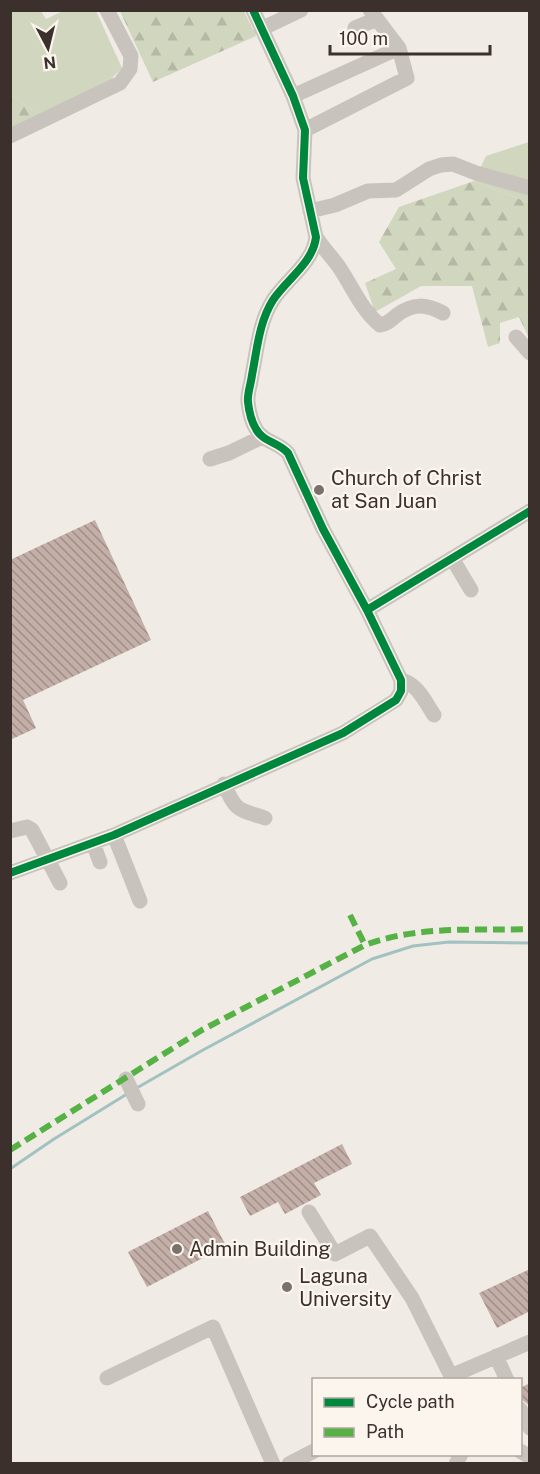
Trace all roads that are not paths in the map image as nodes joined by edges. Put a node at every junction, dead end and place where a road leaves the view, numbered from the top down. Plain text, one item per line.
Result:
1 (107, 10) edge
2 (252, 10) edge
3 (301, 10) edge
4 (373, 15) edge
5 (355, 28) dead end
6 (261, 29) junction
7 (399, 48) junction
8 (293, 96) junction
9 (305, 130) junction
10 (10, 136) edge
11 (530, 188) edge
12 (310, 211) junction
13 (316, 237) junction
14 (443, 313) dead end
15 (516, 337) dead end
16 (530, 353) edge
17 (262, 438) junction
18 (210, 459) dead end
19 (530, 511) edge
20 (452, 558) junction
21 (471, 590) dead end
22 (367, 610) junction
23 (401, 680) junction
24 (434, 715) dead end
25 (224, 784) junction
26 (265, 818) dead end
27 (10, 831) edge
28 (114, 835) junction
29 (93, 843) junction
30 (49, 859) junction
31 (99, 862) dead end
32 (10, 873) edge
33 (60, 883) dead end
34 (140, 901) dead end
35 (309, 1212) dead end
36 (530, 1342) edge
37 (496, 1356) junction
38 (107, 1378) dead end
39 (452, 1378) edge
40 (506, 1378) edge
41 (522, 1413) edge
42 (530, 1428) edge
43 (312, 1453) edge
44 (273, 1464) edge
45 (289, 1464) edge

1 - 10 street
2 - 6 street
3 - 6 street
4 - 5 street
4 - 7 street
6 - 8 street
7 - 8 street
7 - 9 street
8 - 9 street
9 - 12 street
11 - 12 street
12 - 13 street
13 - 14 street
13 - 17 street
15 - 16 street
17 - 18 street
17 - 22 street
19 - 20 street
20 - 21 street
20 - 22 street
22 - 23 street
23 - 24 street
23 - 25 street
25 - 26 street
25 - 28 street
27 - 30 street
28 - 29 street
28 - 34 street
29 - 30 street
29 - 31 street
30 - 32 street
30 - 33 street
35 - 39 street
36 - 37 street
37 - 39 street
37 - 40 street
38 - 44 street
41 - 42 street
43 - 45 street

